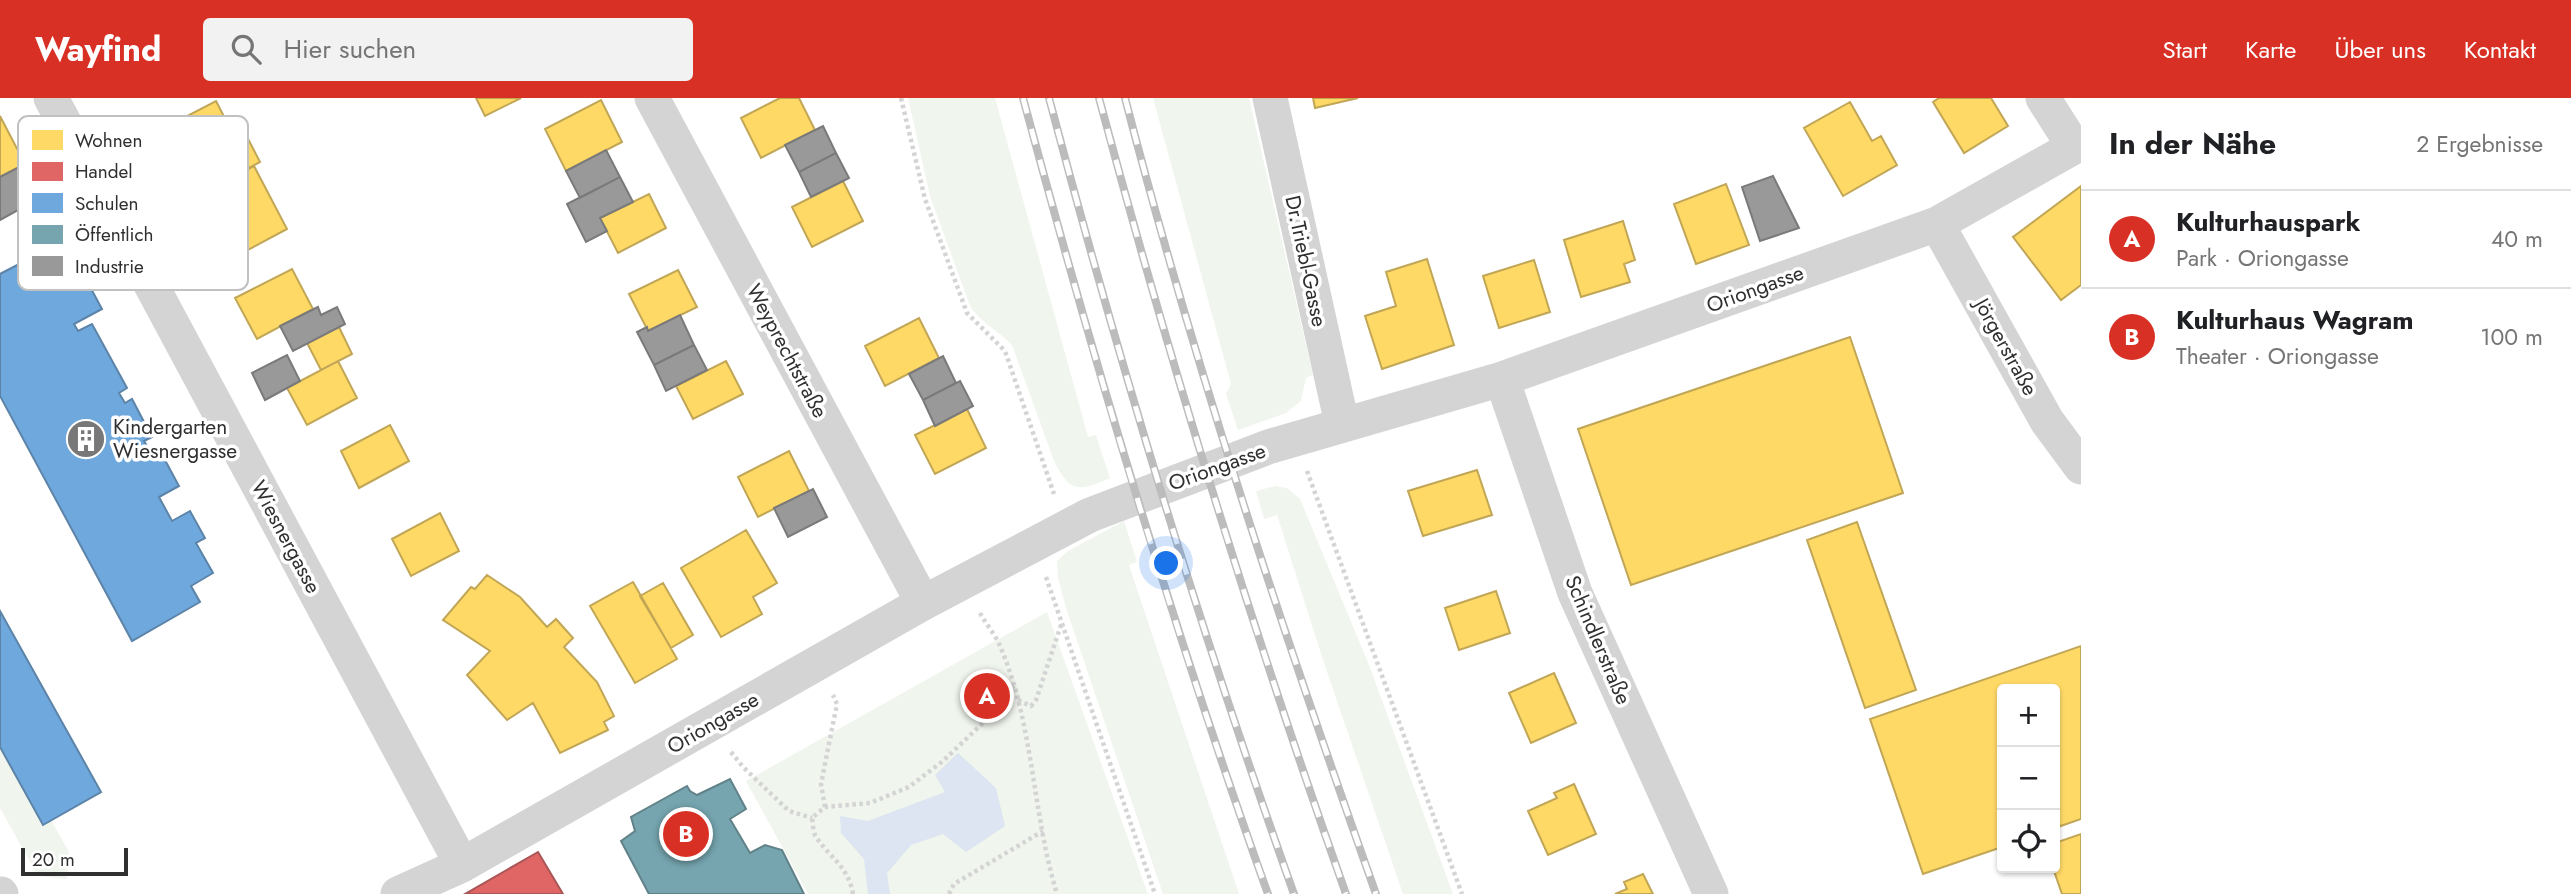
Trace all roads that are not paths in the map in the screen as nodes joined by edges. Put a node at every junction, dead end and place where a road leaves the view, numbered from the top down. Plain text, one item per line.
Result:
1 (51, 98) edge
2 (652, 98) edge
3 (1270, 98) edge
4 (2043, 98) edge
5 (61, 116) edge
6 (2077, 145) edge
7 (1937, 224) junction
8 (154, 290) edge
9 (1503, 379) junction
10 (1342, 424) junction
11 (2081, 467) edge
12 (923, 603) junction
13 (462, 865) junction
14 (398, 894) edge
15 (1711, 894) edge

1 - 5 street, Wiesnergasse
2 - 12 street, Weyprechtstraße
3 - 10 street, Dr.Triebl-Gasse
4 - 6 street
6 - 7 street, Oriongasse
7 - 9 street, Oriongasse
7 - 11 street, Jörgerstraße
8 - 13 street, Wiesnergasse
9 - 10 street, Oriongasse
9 - 15 street, Schindlerstraße
10 - 12 street, Oriongasse
12 - 13 street, Oriongasse
13 - 14 street, Oriongasse

